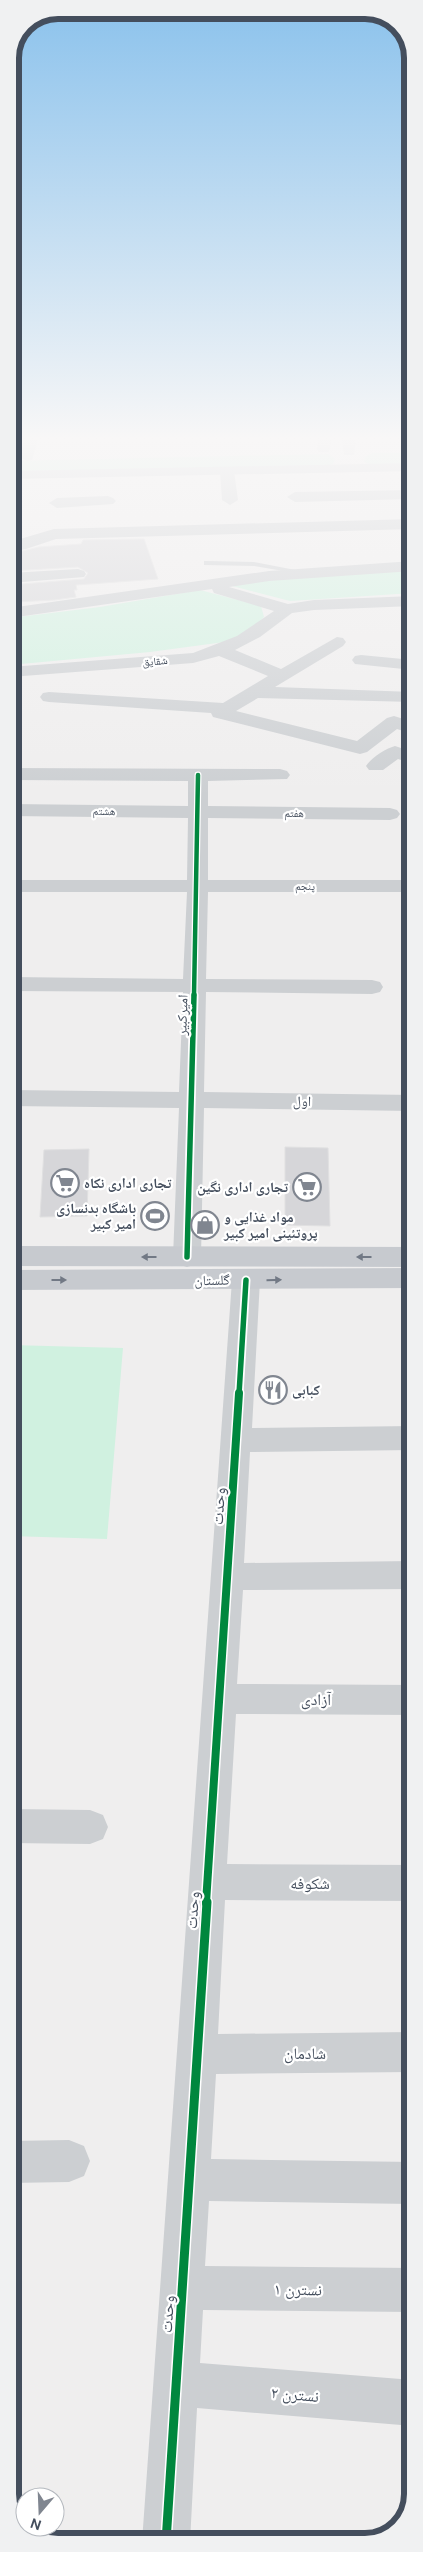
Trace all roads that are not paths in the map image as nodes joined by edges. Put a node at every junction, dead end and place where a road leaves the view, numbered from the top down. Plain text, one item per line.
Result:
1 (76, 558) edge
2 (207, 563) dead end
3 (404, 567) edge
4 (307, 573) junction
5 (78, 574) junction
6 (19, 577) edge
7 (208, 586) junction
8 (404, 601) edge
9 (84, 603) junction
10 (287, 609) junction
11 (19, 612) edge
12 (337, 642) dead end
13 (221, 651) junction
14 (361, 660) dead end
15 (404, 664) edge
16 (19, 671) edge
17 (280, 676) junction
18 (253, 692) junction
19 (49, 697) dead end
20 (404, 697) edge
21 (227, 709) junction
22 (404, 725) edge
23 (333, 741) junction
24 (404, 755) edge
25 (319, 756) dead end
26 (376, 766) dead end
27 (19, 774) edge
28 (198, 775) junction
29 (280, 775) dead end
30 (19, 810) edge
31 (198, 812) junction
32 (390, 814) dead end
33 (19, 886) edge
34 (198, 886) junction
35 (404, 886) edge
36 (19, 984) edge
37 (195, 987) junction
38 (372, 987) dead end
39 (19, 1098) edge
40 (192, 1099) junction
41 (404, 1102) edge
42 (19, 1256) edge
43 (188, 1257) junction
44 (404, 1257) edge
45 (404, 1278) edge
46 (19, 1280) edge
47 (246, 1280) junction
48 (404, 1438) edge
49 (235, 1440) junction
50 (404, 1575) edge
51 (227, 1577) junction
52 (219, 1699) junction
53 (404, 1700) edge
54 (19, 1826) edge
55 (90, 1827) dead end
56 (208, 1882) junction
57 (404, 1883) edge
58 (404, 2052) edge
59 (197, 2054) junction
60 (69, 2161) dead end
61 (19, 2162) edge
62 (189, 2180) junction
63 (404, 2183) edge
64 (182, 2288) junction
65 (404, 2290) edge
66 (176, 2384) junction
67 (404, 2402) edge
68 (167, 2533) edge

1 - 5 street
2 - 4 lane
3 - 4 street
4 - 7 street
5 - 6 street
5 - 9 street
7 - 9 street
7 - 10 street
8 - 10 street
9 - 11 street
10 - 13 street, شقایق
12 - 17 street
13 - 16 street, شقایق
13 - 17 street
14 - 15 street
17 - 18 street
18 - 20 street
18 - 21 street
19 - 21 street
21 - 23 street
22 - 23 street
23 - 25 street
24 - 26 street
27 - 28 street
28 - 29 street
28 - 31 street, امیرکبیر
30 - 31 street, هشتم
31 - 32 street, هفتم
31 - 34 street, امیرکبیر
33 - 34 street, پنجم
34 - 35 street, پنجم
34 - 37 street, امیرکبیر
36 - 37 street
37 - 38 street
37 - 40 street, امیرکبیر
39 - 40 street, اول
40 - 41 street, اول
40 - 43 street, امیرکبیر
43 -> 42 main road, گلستان
44 -> 43 main road, گلستان
47 -> 45 main road, گلستان
46 -> 47 main road, گلستان
47 - 49 street, وحدت
48 - 49 street
49 - 51 street, وحدت
50 - 51 street
51 - 52 street, وحدت
52 - 53 street, آزادی
52 - 56 street, وحدت
54 - 55 street
56 - 57 street, شکوفه
56 - 59 street, وحدت
58 - 59 street, شادمان
59 - 62 street, وحدت
60 - 61 street
62 - 63 street
62 - 64 street, وحدت
64 - 65 street, نسترن ۱
64 - 66 street, وحدت
66 - 67 street, نسترن ۲
66 - 68 street, وحدت

